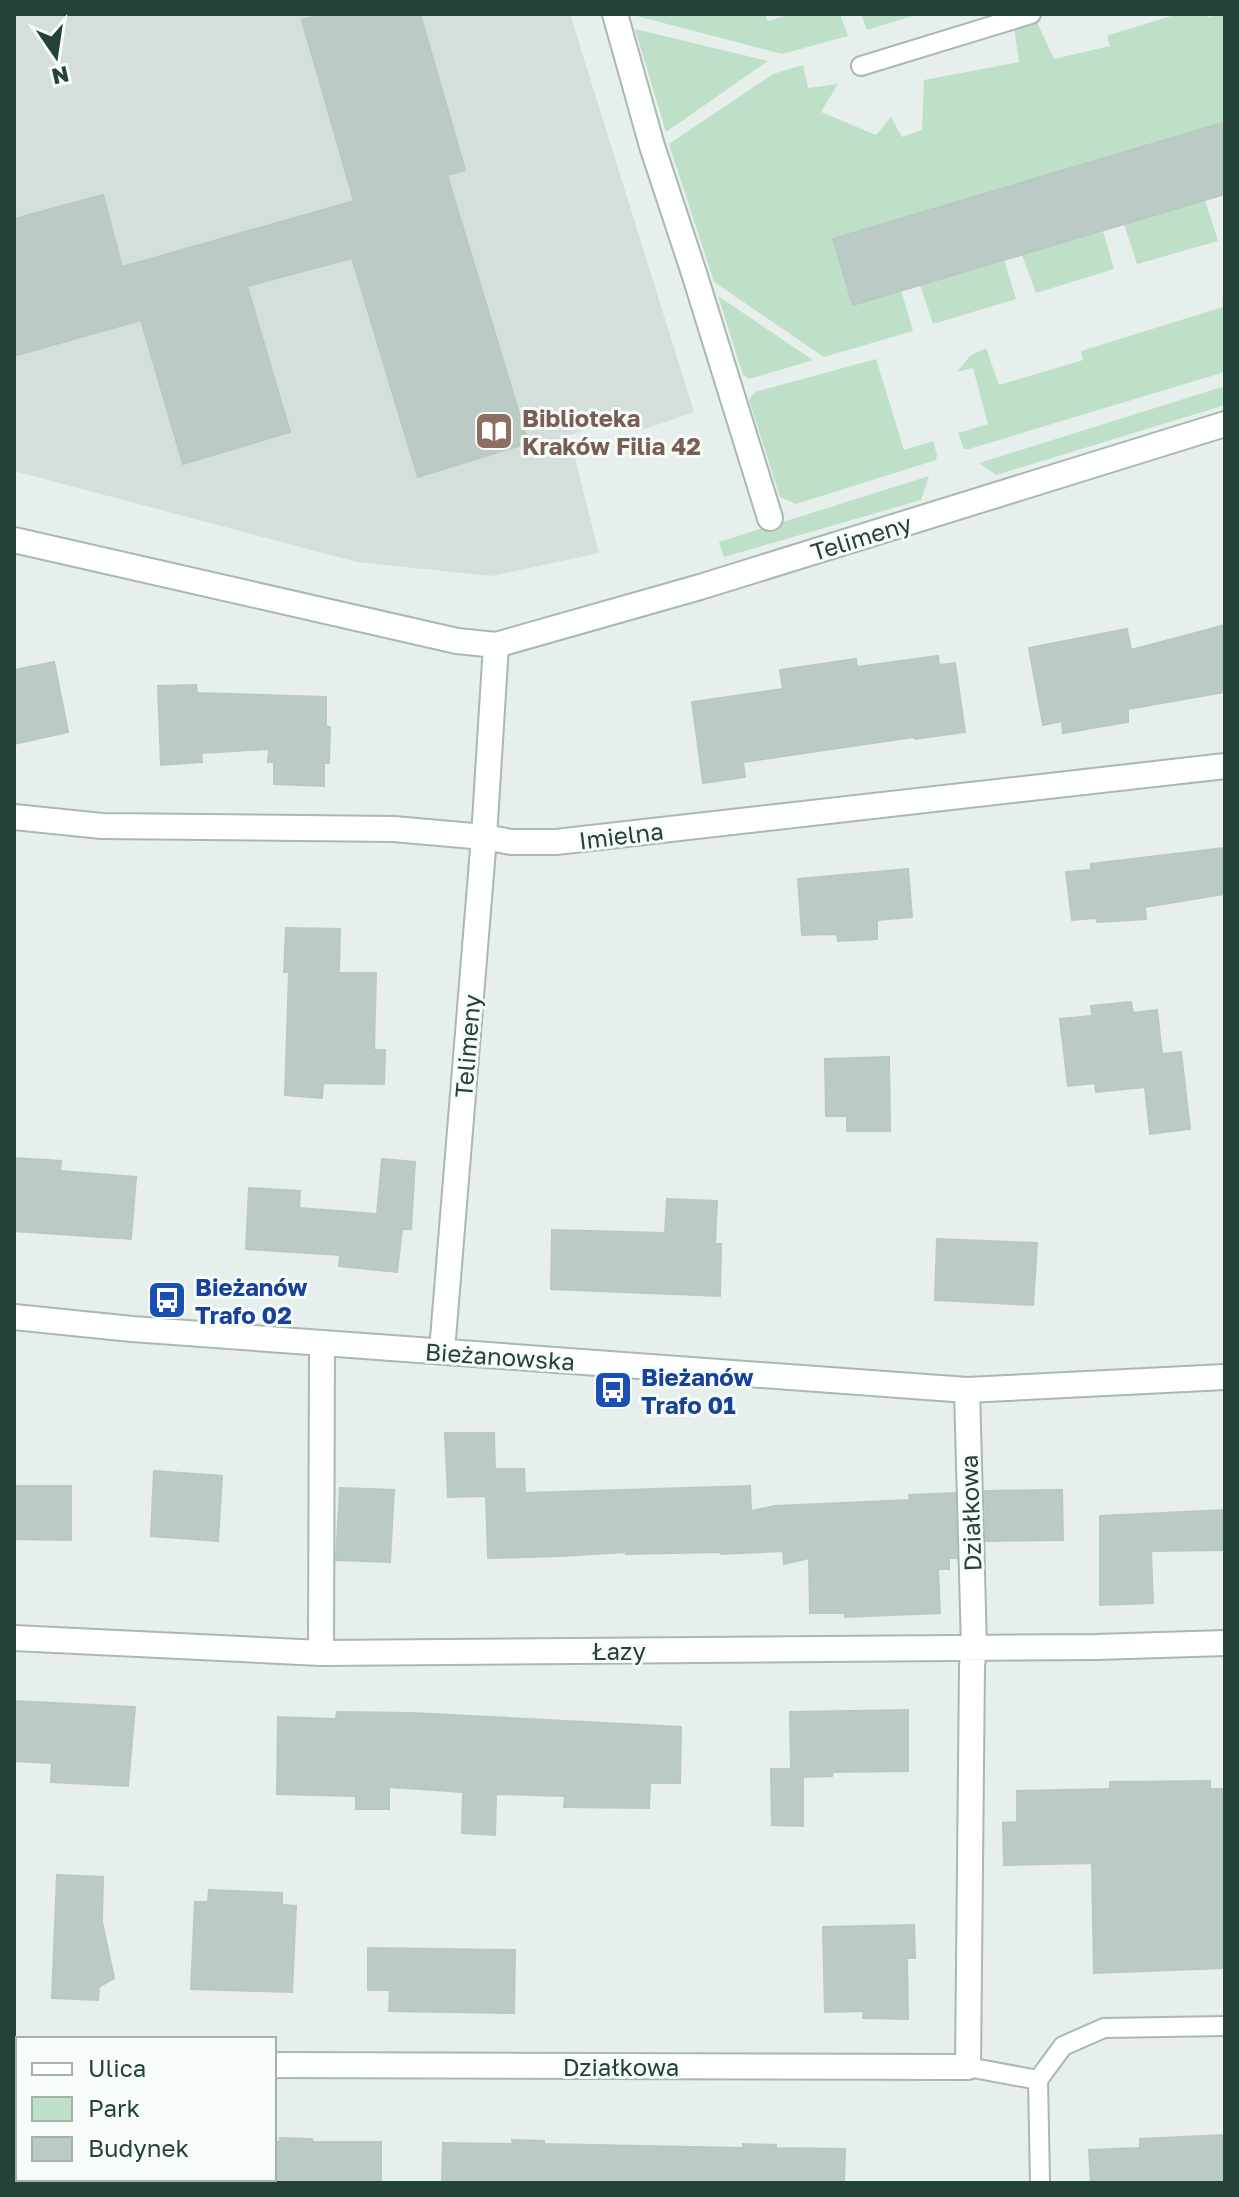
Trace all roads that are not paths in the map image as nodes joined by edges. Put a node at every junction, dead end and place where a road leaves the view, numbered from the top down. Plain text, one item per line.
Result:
1 (615, 14) edge
2 (1031, 14) edge
3 (861, 66) dead end
4 (1225, 424) edge
5 (770, 518) dead end
6 (14, 540) edge
7 (496, 645) junction
8 (1225, 766) edge
9 (14, 817) edge
10 (484, 837) junction
11 (14, 1317) edge
12 (322, 1343) junction
13 (442, 1351) junction
14 (1225, 1377) edge
15 (967, 1390) junction
16 (14, 1638) edge
17 (1225, 1643) edge
18 (974, 1647) junction
19 (321, 1653) junction
20 (1225, 2026) edge
21 (276, 2065) edge
22 (968, 2067) junction
23 (1038, 2080) junction
24 (1040, 2183) edge

1 - 5 street
2 - 3 lane
4 - 7 street, Telimeny
6 - 7 street, Telimeny
7 - 10 street, Telimeny
8 - 10 street, Imielna
9 - 10 street, Imielna
10 - 13 street, Telimeny
11 - 12 street, Bieżanowska
12 - 13 street, Bieżanowska
12 - 19 street
13 - 15 street, Bieżanowska
14 - 15 street, Bieżanowska
15 - 18 street, Działkowa
16 - 19 street, Łazy
17 - 18 street, Łazy
18 - 19 street, Łazy
18 - 22 street, Działkowa
20 - 23 lane
21 - 22 street, Działkowa
22 - 23 lane, Działkowa
23 - 24 lane

